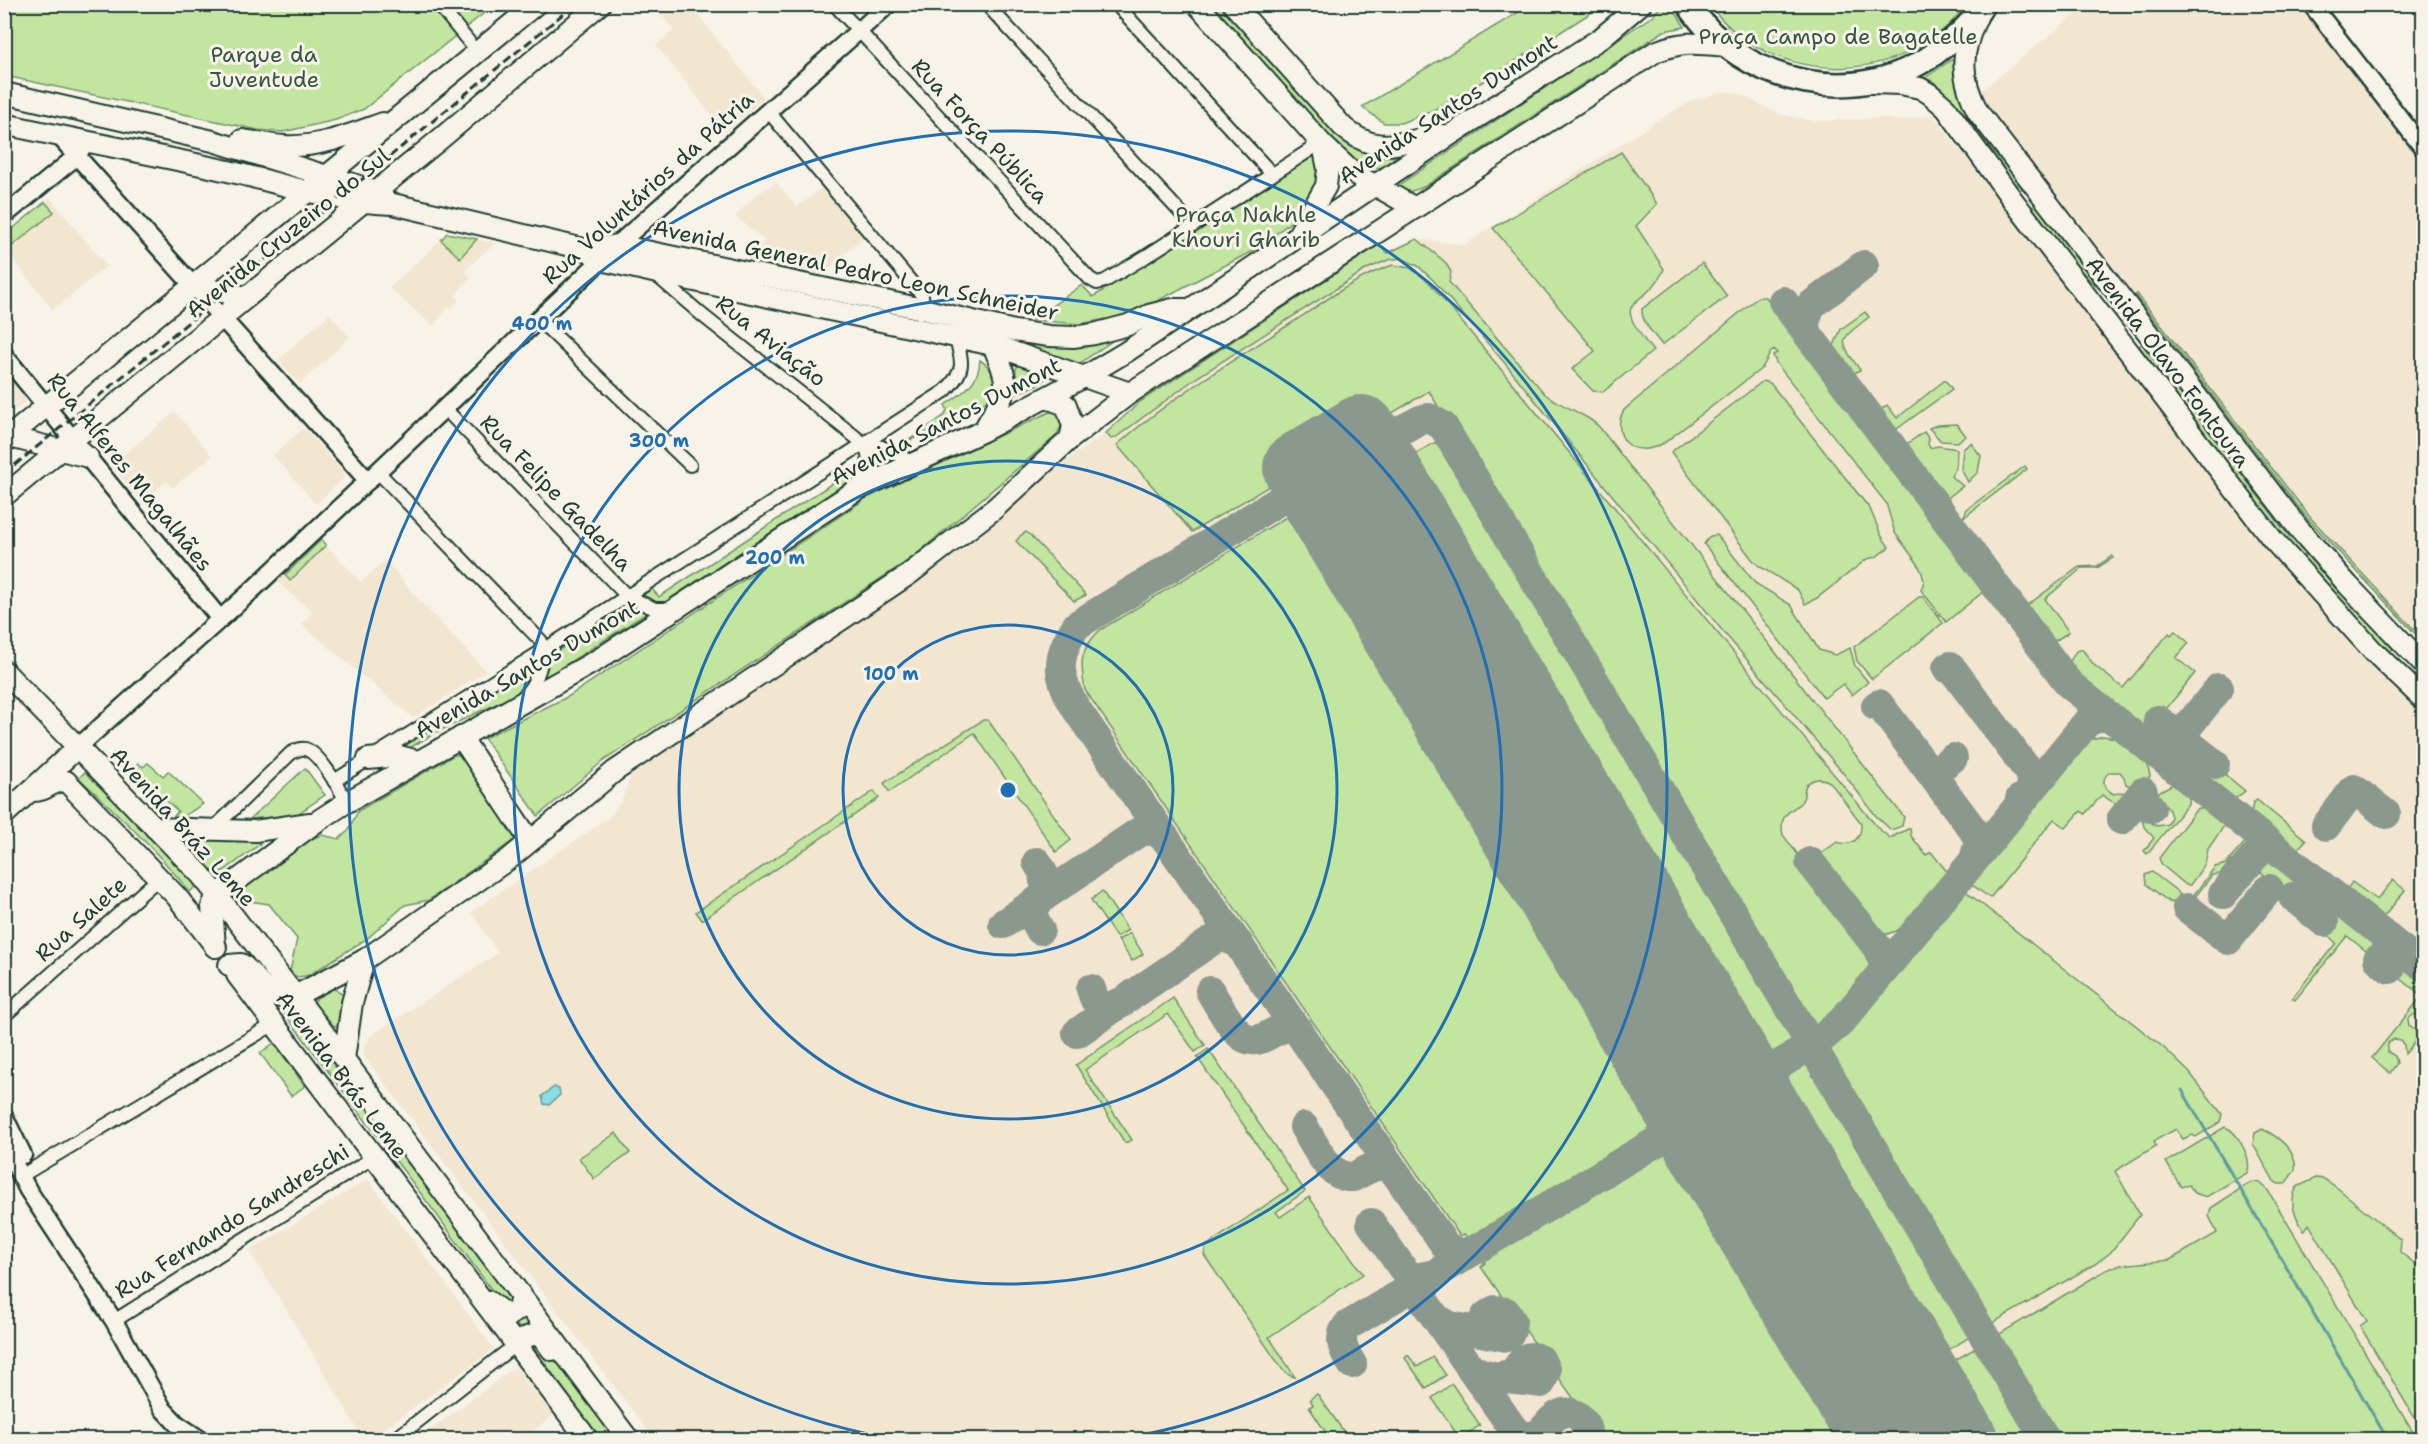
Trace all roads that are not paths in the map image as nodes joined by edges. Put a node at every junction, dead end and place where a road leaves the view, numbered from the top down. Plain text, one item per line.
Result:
1 (438, 4) edge
2 (536, 4) edge
3 (600, 4) edge
4 (834, 4) edge
5 (889, 4) edge
6 (986, 4) edge
7 (1116, 4) edge
8 (1197, 4) edge
9 (1233, 4) edge
10 (1641, 4) edge
11 (1688, 4) edge
12 (2311, 4) edge
13 (1982, 6) edge
14 (859, 31) junction
15 (469, 42) dead end
16 (1725, 46) junction
17 (1864, 83) junction
18 (4, 93) edge
19 (76, 110) junction
20 (768, 111) junction
21 (395, 120) junction
22 (4, 124) edge
23 (1450, 135) junction
24 (213, 141) junction
25 (1321, 142) junction
26 (81, 149) junction
27 (2424, 149) edge
28 (1272, 174) junction
29 (328, 176) junction
30 (1373, 186) junction
31 (309, 192) junction
32 (370, 197) junction
33 (1415, 208) junction
34 (1182, 214) dead end
35 (4, 216) edge
36 (1295, 239) junction
37 (616, 245) junction
38 (595, 255) junction
39 (653, 272) junction
40 (2108, 283) junction
41 (194, 286) junction
42 (2086, 295) junction
43 (247, 297) junction
44 (2128, 308) junction
45 (923, 309) junction
46 (1191, 309) junction
47 (223, 318) junction
48 (539, 320) junction
49 (2107, 322) junction
50 (955, 336) junction
51 (993, 345) junction
52 (4, 354) edge
53 (1084, 377) junction
54 (1130, 393) junction
55 (1046, 398) junction
56 (47, 406) junction
57 (445, 409) junction
58 (983, 431) junction
59 (7, 439) edge
60 (1070, 439) junction
61 (863, 443) junction
62 (66, 445) junction
63 (88, 457) joint
64 (912, 462) junction
65 (690, 465) dead end
66 (373, 476) junction
67 (858, 489) junction
68 (4, 496) edge
69 (627, 596) junction
70 (675, 609) junction
71 (216, 613) junction
72 (542, 651) junction
73 (2424, 665) edge
74 (4, 671) edge
75 (2424, 700) edge
76 (512, 709) junction
77 (461, 736) junction
78 (77, 748) junction
79 (368, 759) junction
80 (418, 761) junction
81 (334, 781) junction
82 (31, 790) junction
83 (347, 802) junction
84 (4, 815) edge
85 (316, 822) junction
86 (155, 828) junction
87 (211, 831) junction
88 (530, 841) junction
89 (159, 878) junction
90 (217, 895) junction
91 (215, 947) junction
92 (364, 960) junction
93 (229, 965) junction
94 (295, 996) junction
95 (4, 1016) edge
96 (273, 1024) junction
97 (344, 1059) junction
98 (4, 1116) edge
99 (4, 1143) edge
100 (374, 1157) junction
101 (26, 1173) junction
102 (521, 1295) junction
103 (480, 1299) junction
104 (114, 1321) junction
105 (515, 1345) junction
106 (571, 1362) junction
107 (201, 1440) edge
108 (394, 1440) edge
109 (588, 1440) edge
110 (629, 1440) edge

1 - 15 street
2 - 21 main road, Avenida Cruzeiro do Sul
3 - 32 main road, Avenida Cruzeiro do Sul
4 - 14 street, Rua Força Pública
5 - 14 street, Rua Voluntários da Pátria
6 - 34 street
7 - 28 street
8 - 25 main road
9 - 23 main road
10 - 23 main road, Avenida Santos Dumont
11 - 16 highway
12 - 27 street
13 - 17 highway
13 - 40 main road, Avenida Olavo Fontoura
14 - 20 street, Rua Voluntários da Pátria
14 - 28 street, Rua Força Pública
16 - 17 highway
16 - 33 main road
17 - 42 main road, Avenida Olavo Fontoura
18 - 19 main road
19 - 24 main road
19 - 26 main road
20 - 37 street, Rua Voluntários da Pátria
20 - 45 street
21 - 24 main road
21 - 29 main road, Avenida Cruzeiro do Sul
22 - 26 main road
23 - 30 main road, Avenida Santos Dumont
24 - 29 main road
25 - 28 street
25 - 30 main road
25 - 36 main road
26 - 31 main road
26 - 35 street
26 - 41 street
29 - 31 main road, Avenida Cruzeiro do Sul
29 - 32 main road
30 - 33 main road
30 - 36 main road, Avenida Santos Dumont
31 - 32 main road
31 - 41 main road, Avenida Cruzeiro do Sul
32 - 38 main road, Avenida General Pedro Leon Schneider
32 - 43 main road, Avenida Cruzeiro do Sul
33 - 54 main road
36 - 46 main road, Avenida Santos Dumont
37 - 38 main road
37 - 45 main road, Avenida General Pedro Leon Schneider
38 - 39 main road, Avenida General Pedro Leon Schneider
38 - 48 street, Rua Voluntários da Pátria
39 - 50 main road, Avenida General Pedro Leon Schneider
39 - 61 street, Rua Aviação
40 - 42 main road
40 - 44 main road, Avenida Olavo Fontoura
41 - 43 main road
41 - 47 street
41 - 56 main road, Avenida Cruzeiro do Sul
42 - 49 main road, Avenida Olavo Fontoura
43 - 47 main road, Avenida Cruzeiro do Sul
44 - 49 main road
44 - 73 main road, Avenida Olavo Fontoura
45 - 46 main road, Avenida General Pedro Leon Schneider
46 - 53 main road, Avenida Santos Dumont
47 - 62 main road, Avenida Cruzeiro do Sul
47 - 66 street
48 - 57 street, Rua Voluntários da Pátria
48 - 65 street
49 - 75 main road, Avenida Olavo Fontoura
50 - 51 main road, Avenida General Pedro Leon Schneider
50 - 61 street, Avenida Santos Dumont
51 - 53 main road, Avenida General Pedro Leon Schneider
51 - 58 main road
52 - 56 street, Rua Alferes Magalhães
53 - 54 main road, Avenida General Pedro Leon Schneider
53 - 55 main road, Avenida Santos Dumont
54 - 60 main road
55 - 58 main road, Avenida Santos Dumont
55 - 60 main road
56 - 59 main road, Avenida Cruzeiro do Sul
56 - 62 street, Rua Alferes Magalhães
57 - 66 street, Rua Voluntários da Pátria
57 - 69 street, Rua Felipe Gadelha
58 - 64 main road, Avenida Santos Dumont
59 - 62 main road
60 - 88 main road
61 - 64 street, Rua Aviação
61 - 67 street
61 - 69 street, Avenida Santos Dumont
62 - 63 main road
62 - 68 main road, Avenida Cruzeiro do Sul
63 - 71 street, Rua Alferes Magalhães
64 - 67 main road, Avenida Santos Dumont
66 - 71 street, Rua Voluntários da Pátria
66 - 72 street
67 - 70 main road, Avenida Santos Dumont
69 - 70 street, Rua Felipe Gadelha
69 - 72 street, Avenida Santos Dumont
70 - 76 main road, Avenida Santos Dumont
71 - 78 street, Rua Voluntários da Pátria
72 - 76 street
72 - 79 street, Avenida Santos Dumont
74 - 78 main road, Avenida Bráz Leme
76 - 77 main road, Avenida Santos Dumont
77 - 80 main road, Avenida Santos Dumont
77 - 88 main road
78 - 82 main road, Rua Voluntários da Pátria
78 - 86 main road, Avenida Bráz Leme
79 - 80 main road
79 - 81 street, Avenida Santos Dumont
80 - 83 main road, Avenida Santos Dumont
81 - 83 street
81 - 87 street
82 - 84 main road, Rua Voluntários da Pátria
82 - 89 main road, Avenida Brás Leme
83 - 85 main road, Avenida Santos Dumont
85 - 87 main road
85 - 90 main road, Avenida Santos Dumont
86 - 87 main road
86 - 90 main road, Avenida Bráz Leme
88 - 92 main road
89 - 91 main road, Avenida Brás Leme
89 - 95 street, Rua Salete
90 - 91 main road
90 - 94 main road, Avenida Bráz Leme
91 - 93 main road, Avenida Brás Leme
92 - 94 main road
92 - 97 main road
93 - 94 main road
93 - 96 main road, Avenida Brás Leme
94 - 97 main road, Avenida Brás Leme
96 - 100 main road, Avenida Brás Leme
96 - 101 street
97 - 102 main road, Avenida Brás Leme
98 - 101 street
99 - 101 street
100 - 103 main road, Avenida Brás Leme
100 - 104 street, Rua Fernando Sandreschi
101 - 104 street
102 - 103 main road
102 - 106 main road, Avenida Brás Leme
103 - 105 main road, Avenida Brás Leme
104 - 107 street
105 - 106 main road
105 - 108 street
105 - 109 main road, Avenida Brás Leme
106 - 110 main road, Avenida Brás Leme

